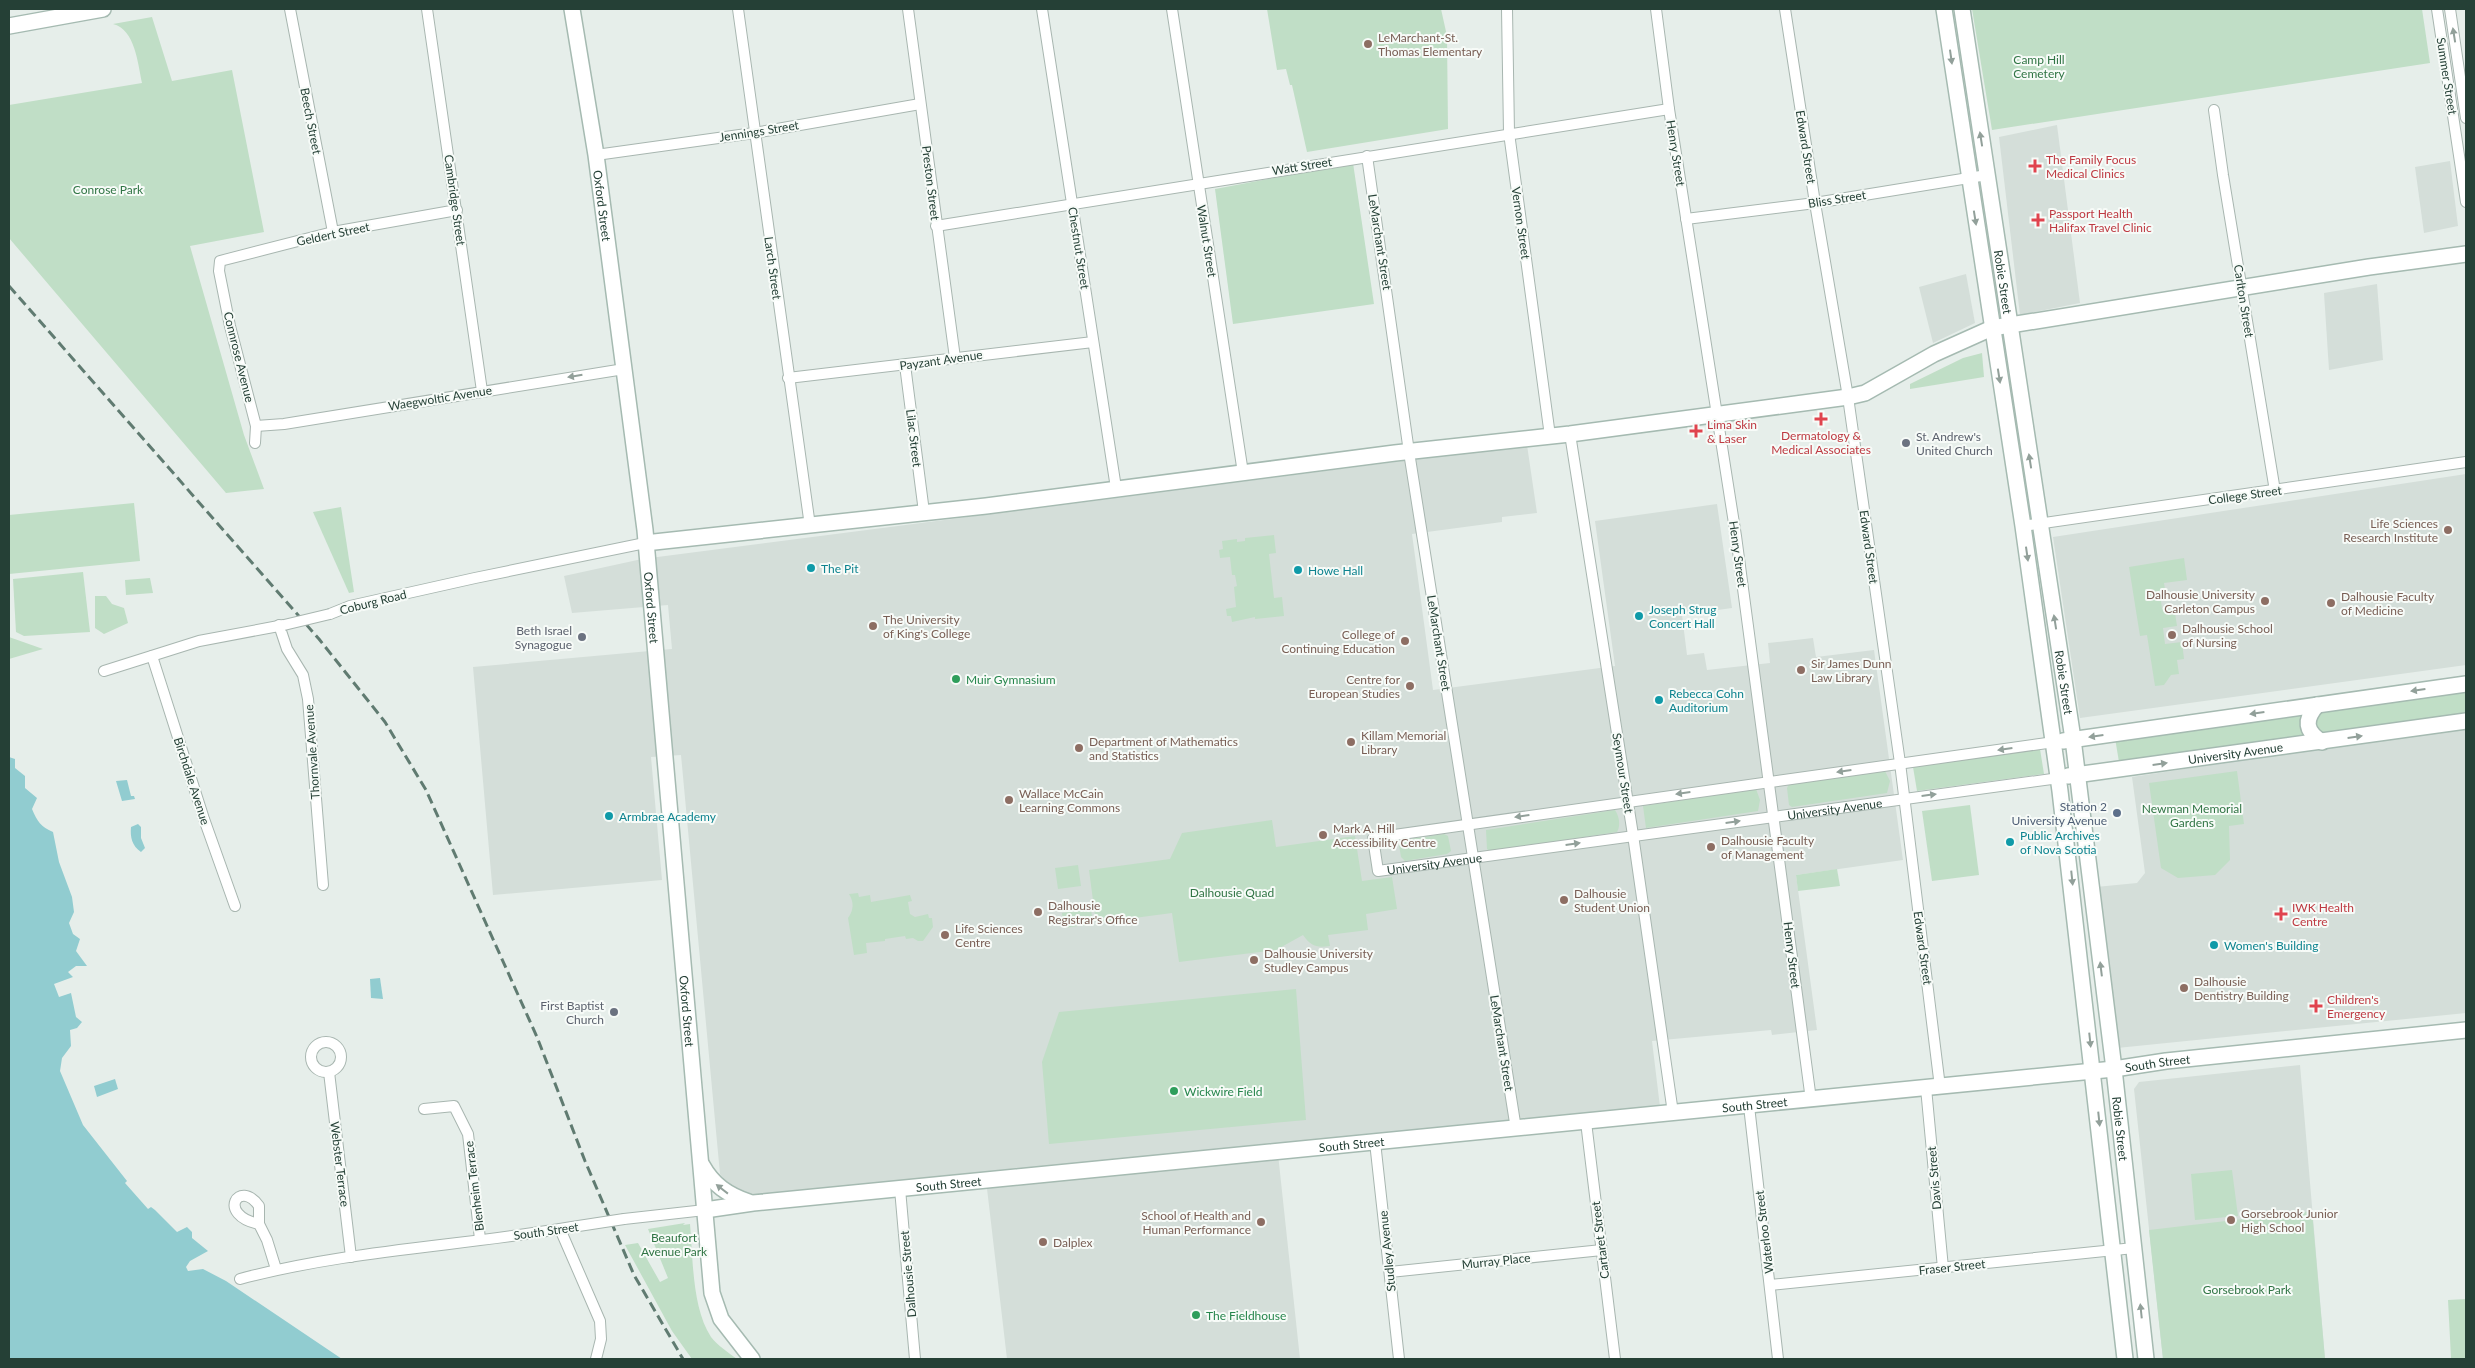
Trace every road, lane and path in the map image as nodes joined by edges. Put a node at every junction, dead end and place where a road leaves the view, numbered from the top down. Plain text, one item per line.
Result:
1 (103, 9) edge
2 (290, 9) edge
3 (427, 9) edge
4 (572, 9) edge
5 (738, 9) edge
6 (908, 9) edge
7 (1042, 9) edge
8 (1172, 9) edge
9 (1507, 9) edge
10 (1656, 9) edge
11 (1785, 9) edge
12 (1944, 9) edge
13 (1962, 9) edge
14 (2437, 9) edge
15 (2450, 9) edge
16 (9, 26) edge
17 (920, 104) junction
18 (1669, 109) junction
19 (2214, 110) dead end
20 (2466, 118) edge
21 (754, 133) junction
22 (1509, 133) junction
23 (596, 155) junction
24 (1367, 156) junction
25 (1987, 175) junction
26 (1968, 177) junction
27 (1198, 183) junction
28 (2466, 202) edge
29 (1815, 203) junction
30 (1072, 204) junction
31 (457, 210) junction
32 (1686, 219) junction
33 (936, 226) junction
34 (333, 232) junction
35 (2466, 254) edge
36 (219, 272) joint
37 (2242, 288) junction
38 (2008, 326) junction
39 (1992, 328) junction
40 (1093, 342) junction
41 (955, 358) junction
42 (905, 365) junction
43 (624, 369) junction
44 (788, 378) junction
45 (482, 391) junction
46 (1848, 397) junction
47 (1717, 415) junction
48 (256, 426) junction
49 (1570, 434) junction
50 (1550, 436) junction
51 (255, 443) dead end
52 (1409, 452) junction
53 (2466, 462) edge
54 (1243, 473) junction
55 (1116, 488) junction
56 (2275, 491) junction
57 (924, 512) junction
58 (2040, 524) junction
59 (810, 526) junction
60 (2023, 526) junction
61 (645, 543) junction
62 (281, 625) junction
63 (152, 656) junction
64 (104, 671) dead end
65 (2466, 684) edge
66 (2317, 705) junction
67 (2466, 721) edge
68 (2073, 739) junction
69 (2054, 742) junction
70 (2322, 742) junction
71 (1900, 763) junction
72 (2077, 775) junction
73 (2059, 778) junction
74 (1770, 781) junction
75 (1904, 798) junction
76 (1627, 801) junction
77 (1774, 816) junction
78 (1467, 823) junction
79 (1633, 835) junction
80 (1473, 858) junction
81 (323, 886) dead end
82 (235, 906) dead end
83 (2466, 1030) edge
84 (2114, 1069) junction
85 (2093, 1071) junction
86 (329, 1072) dead end
87 (1933, 1088) junction
88 (1811, 1100) junction
89 (1749, 1106) junction
90 (424, 1109) dead end
91 (1673, 1113) junction
92 (1586, 1122) junction
93 (1516, 1129) junction
94 (1375, 1142) junction
95 (700, 1161) junction
96 (900, 1189) junction
97 (753, 1203) junction
98 (705, 1210) junction
99 (259, 1224) dead end
100 (560, 1229) junction
101 (480, 1240) junction
102 (2134, 1248) junction
103 (1602, 1250) junction
104 (2114, 1250) junction
105 (351, 1257) junction
106 (1943, 1268) junction
107 (276, 1269) junction
108 (1390, 1272) junction
109 (240, 1279) dead end
110 (1770, 1285) junction
111 (596, 1359) edge
112 (752, 1359) edge
113 (915, 1359) edge
114 (1399, 1359) edge
115 (1615, 1359) edge
116 (1778, 1359) edge
117 (2125, 1359) edge
118 (2146, 1359) edge

1 - 16 main road
2 - 34 street, Beech Street
3 - 31 street, Cambridge Street
4 - 23 main road, Oxford Street
5 - 21 street, Larch Street
6 - 17 street, Preston Street
7 - 30 street, Chestnut Street
8 - 27 street, Walnut Street
9 - 22 street, Vernon Street
10 - 18 street, Henry Street
11 - 29 street, Edward Street
12 -> 26 main road, Robie Street
25 -> 13 main road, Robie Street
14 - 28 street, Summer Street
20 -> 15 street, Summer Street
17 - 21 street, Jennings Street
17 - 33 street, Preston Street
18 - 22 street, Watt Street
18 - 32 street, Henry Street
19 - 37 street, Carlton Street
21 - 23 street, Jennings Street
21 - 44 street, Larch Street
22 - 24 street, Watt Street
22 - 50 street, Vernon Street
23 - 43 main road, Oxford Street
24 - 27 street, Watt Street
24 - 52 street, LeMarchant Street
25 - 26 street, Bliss Street
25 - 38 main road, Robie Street
26 - 29 street, Bliss Street
26 -> 39 main road, Robie Street
27 - 30 street, Watt Street
27 - 54 street, Walnut Street
29 - 32 street, Bliss Street
29 - 46 street, Edward Street
30 - 33 street, Watt Street
30 - 40 street, Chestnut Street
31 - 34 street, Geldert Street
31 - 45 street, Cambridge Street
32 - 47 street, Henry Street
33 - 41 street, Preston Street
34 - 36 street, Geldert Street
35 - 37 main road
36 - 48 street, Connrose Avenue
37 - 38 main road
37 - 56 street, Carlton Street
38 - 39 main road
58 -> 38 main road, Robie Street
39 - 46 main road
39 -> 60 main road, Robie Street
40 - 41 street, Payzant Avenue
40 - 55 street, Chestnut Street
41 - 42 street, Payzant Avenue
42 - 44 street, Payzant Avenue
42 - 57 street, Lilac Street
43 -> 45 street, Waegwoltic Avenue
43 - 61 main road, Oxford Street
44 - 59 street, Larch Street
45 - 48 street, Waegwoltic Avenue
46 - 47 main road
46 - 71 street, Edward Street
47 - 49 main road
47 - 74 street, Henry Street
48 - 51 street, Connrose Avenue
49 - 50 main road
49 - 76 street, Seymour Street
50 - 52 main road
52 - 54 main road
52 - 78 street, LeMarchant Street
53 - 56 street, College Street
54 - 55 main road
55 - 57 main road
56 - 58 street, College Street
57 - 59 main road
58 - 60 street, College Street
68 -> 58 main road, Robie Street
59 - 61 main road
60 -> 69 main road, Robie Street
61 - 62 street, Coburg Road, bridge
61 - 95 main road, Oxford Street
62 - 63 street, Coburg Road
62 - 81 street, Thornvale Avenue
63 - 64 street, Coburg Road
63 - 82 street, Birchdale Avenue
65 -> 66 main road, University Avenue
66 -> 68 main road, University Avenue
66 - 70 main road
70 -> 67 main road, University Avenue
68 - 69 main road, University Avenue
68 - 72 main road, Robie Street
69 -> 71 street, University Avenue
69 - 73 main road, Robie Street
72 -> 70 main road, University Avenue
71 -> 74 street, University Avenue
71 - 75 street, Edward Street
72 - 73 main road, University Avenue
84 -> 72 main road, Robie Street
75 -> 73 street, University Avenue
73 -> 85 main road, Robie Street
74 -> 76 street, University Avenue
74 - 77 street, Henry Street
75 - 77 street, University Avenue
75 - 87 street, Edward Street
76 -> 78 street, University Avenue
76 - 79 street, Seymour Street
79 -> 77 street, University Avenue
77 - 88 street, Henry Street
78 - 80 street, LeMarchant Street
78 - 80 street, University Avenue
80 -> 79 street, University Avenue
79 - 91 street, Seymour Street
80 - 93 street, LeMarchant Street
83 - 84 main road, South Street
84 - 85 main road, South Street
84 - 102 main road, Robie Street
85 - 87 main road, South Street
85 -> 104 main road, Robie Street
86 - 105 street, Webster Terrace
87 - 88 main road, South Street
87 - 106 street, Davis Street
88 - 89 main road, South Street
89 - 91 main road, South Street
89 - 110 street, Waterloo Street
90 - 101 street, Blenheim Terrace
91 - 92 main road, South Street
92 - 93 main road, South Street
92 - 103 street, Cartaret Street
93 - 94 main road, South Street
94 - 96 main road, South Street
94 - 108 street, Studley Avenue
97 -> 95 main road
95 - 98 main road, Oxford Street
96 - 97 main road, South Street
96 - 113 street, Dalhousie Street
97 - 98 main road, South Street
98 - 100 street, South Street, bridge
98 - 112 main road, Oxford Street
99 - 107 street
100 - 101 street, South Street
100 - 111 street
101 - 105 street, South Street
102 - 104 street, Fraser Street
118 -> 102 main road, Robie Street
103 - 108 street, Murray Place
103 - 115 street, Cartaret Street
104 - 106 street, Fraser Street
104 - 117 main road, Robie Street
105 - 107 street, South Street
106 - 110 street, Fraser Street
107 - 109 street, South Street
108 - 114 street, Studley Avenue
110 - 116 street, Waterloo Street

